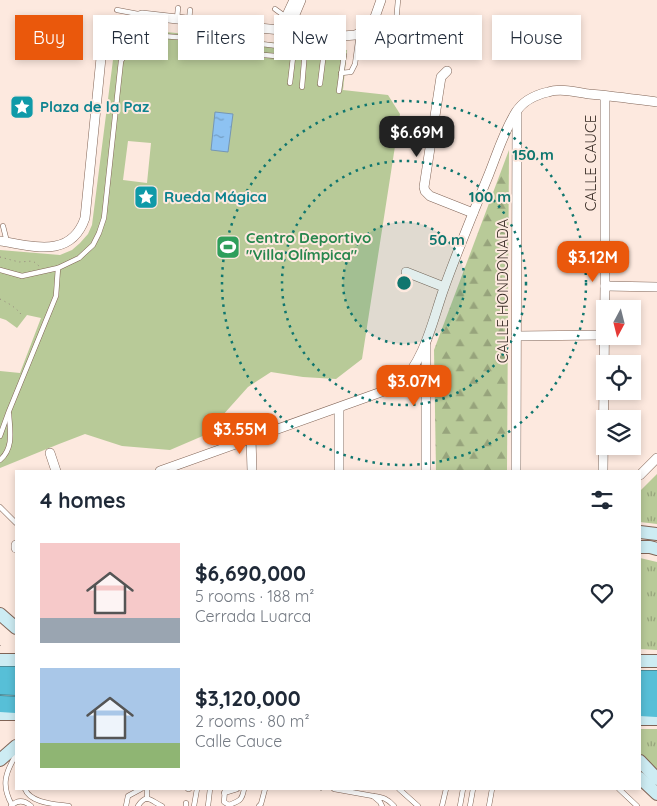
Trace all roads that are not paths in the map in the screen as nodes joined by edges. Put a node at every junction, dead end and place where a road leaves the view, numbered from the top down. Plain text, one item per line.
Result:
1 (294, 0) edge
2 (301, 0) edge
3 (381, 0) edge
4 (398, 0) edge
5 (178, 8) dead end
6 (275, 9) dead end
7 (118, 10) dead end
8 (190, 10) dead end
9 (142, 15) edge
10 (190, 15) edge
11 (283, 15) edge
12 (287, 15) edge
13 (293, 15) edge
14 (376, 15) edge
15 (397, 15) edge
16 (168, 18) edge
17 (177, 19) joint
18 (274, 47) edge
19 (356, 56) edge
20 (101, 60) edge
21 (293, 60) edge
22 (304, 60) edge
23 (323, 60) edge
24 (343, 60) edge
25 (447, 70) dead end
26 (342, 73) junction
27 (290, 83) dead end
28 (320, 84) dead end
29 (302, 87) dead end
30 (339, 91) dead end
31 (605, 96) junction
32 (657, 102) edge
33 (517, 111) junction
34 (473, 213) junction
35 (3, 226) dead end
36 (4, 242) edge
37 (58, 268) junction
38 (0, 270) edge
39 (406, 272) dead end
40 (605, 286) junction
41 (444, 287) junction
42 (657, 287) edge
43 (605, 300) edge
44 (596, 335) edge
45 (516, 336) junction
46 (426, 342) junction
47 (604, 345) edge
48 (339, 408) junction
49 (9, 411) junction
50 (0, 436) edge
51 (252, 438) junction
52 (50, 453) dead end
53 (657, 458) edge
54 (0, 460) edge
55 (56, 470) edge
56 (163, 470) edge
57 (252, 470) edge
58 (339, 470) edge
59 (426, 470) edge
60 (516, 470) edge
61 (603, 470) edge
62 (641, 473) edge
63 (0, 507) edge
64 (15, 521) edge
65 (641, 532) edge
66 (657, 534) edge
67 (641, 547) edge
68 (657, 550) edge
69 (0, 614) edge
70 (15, 627) edge
71 (1, 654) edge
72 (15, 660) edge
73 (0, 675) edge
74 (15, 675) edge
75 (641, 679) edge
76 (657, 679) edge
77 (0, 686) edge
78 (15, 686) edge
79 (641, 688) edge
80 (657, 688) edge
81 (0, 694) edge
82 (15, 694) edge
83 (641, 695) edge
84 (657, 695) edge
85 (0, 704) edge
86 (15, 704) edge
87 (641, 708) edge
88 (657, 708) edge
89 (0, 714) edge
90 (15, 714) edge
91 (641, 719) edge
92 (657, 719) edge
93 (15, 747) edge
94 (15, 757) edge
95 (0, 760) edge
96 (641, 762) edge
97 (641, 779) edge
98 (657, 779) edge
99 (26, 790) edge
100 (140, 790) edge
101 (147, 790) edge
102 (197, 790) edge
103 (210, 790) edge
104 (244, 790) edge
105 (265, 790) edge
106 (348, 790) edge
107 (400, 790) edge
108 (446, 790) edge
109 (463, 790) edge
110 (473, 790) edge
111 (492, 790) edge
112 (620, 790) edge
113 (224, 791) edge
114 (362, 791) edge
115 (657, 794) edge
116 (373, 796) junction
117 (147, 799) junction
118 (61, 805) edge
119 (12, 806) edge
120 (30, 806) edge
121 (69, 806) edge
122 (126, 806) edge
123 (138, 806) edge
124 (160, 806) edge
125 (194, 806) edge
126 (208, 806) edge
127 (259, 806) edge
128 (382, 806) edge
129 (394, 806) edge
130 (418, 806) edge
131 (442, 806) edge
132 (460, 806) edge
133 (470, 806) edge
134 (489, 806) edge
135 (637, 806) edge

1 - 12 street
2 - 13 street
3 - 14 street
4 - 15 lane
5 - 17 lane
6 - 11 lane
7 - 9 lane
8 - 10 lane
16 - 17 street
18 - 37 lane
19 - 26 lane
20 - 36 street
21 - 27 lane
22 - 29 lane
23 - 28 lane
24 - 26 lane
25 - 34 street
26 - 30 lane
31 - 32 street
31 - 33 street
31 - 40 street, CALLE CAUCE
33 - 34 street
33 - 45 street, CALLE HONDONADA
34 - 41 street
35 - 36 lane
37 - 38 lane
37 - 49 lane
39 - 41 street
40 - 42 street
40 - 43 street, CALLE CAUCE
41 - 46 street
44 - 45 street
45 - 60 street, CALLE HONDONADA
46 - 48 street
46 - 59 street
47 - 61 street, CALLE CAUCE
48 - 51 street
48 - 58 street
49 - 50 lane
49 - 54 lane
51 - 56 street
51 - 57 street
52 - 55 street
53 - 62 street
63 - 64 lane
65 - 66 main road
67 - 68 main road
69 - 70 main road
71 - 72 main road
73 - 74 highway
75 - 76 highway
77 - 78 highway
79 - 80 highway
81 - 82 highway
83 - 84 highway
85 - 86 highway
87 - 88 highway
89 - 90 main road
91 - 92 main road
93 - 95 main road
94 - 119 lane
96 - 98 main road
97 - 115 main road
99 - 118 lane
100 - 122 lane
101 - 117 lane
102 - 125 lane
103 - 126 lane
104 - 113 lane
105 - 127 lane
106 - 114 lane
107 - 130 lane
108 - 131 lane
109 - 132 lane
110 - 133 lane
111 - 134 lane
112 - 135 lane
114 - 116 lane
116 - 128 lane
116 - 129 lane
117 - 123 lane
117 - 124 lane
118 - 121 lane
119 - 120 lane

